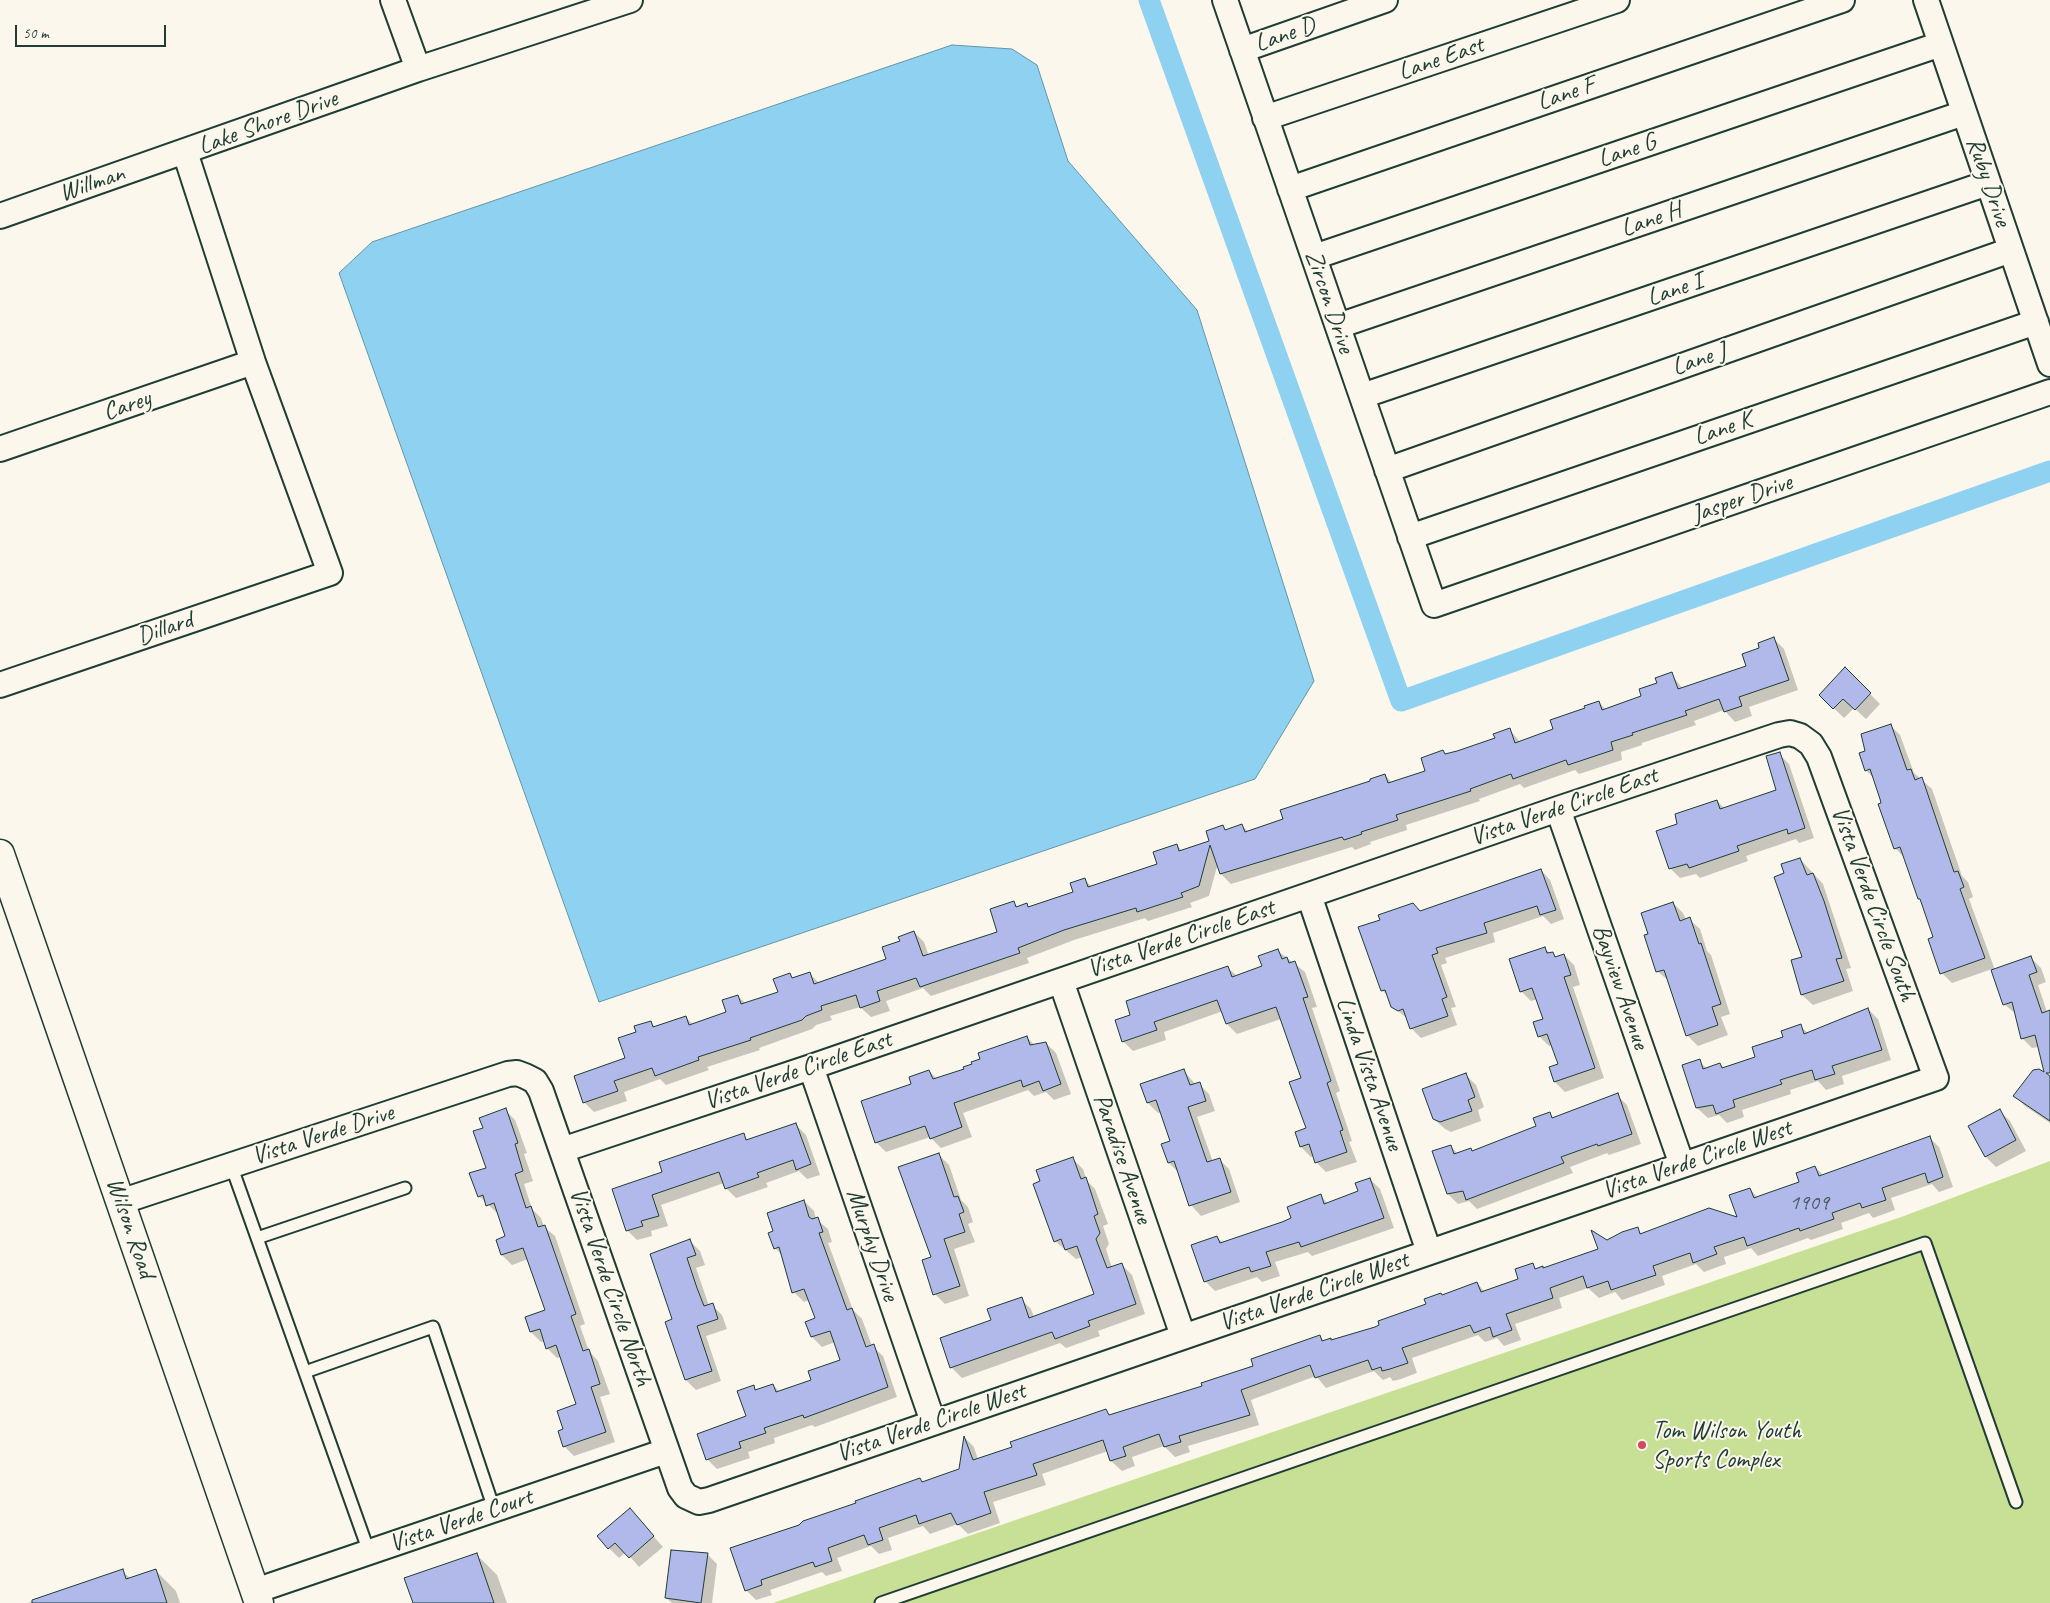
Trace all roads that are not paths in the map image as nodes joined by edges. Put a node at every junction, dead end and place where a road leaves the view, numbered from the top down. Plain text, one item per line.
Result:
1 (393, 0) edge
2 (630, 0) edge
3 (1225, 0) edge
4 (1385, 0) edge
5 (1617, 0) edge
6 (1842, 0) edge
7 (1926, 0) edge
8 (1941, 44) junction
9 (1242, 50) junction
10 (418, 69) junction
11 (1964, 113) junction
12 (1265, 118) junction
13 (185, 152) junction
14 (1988, 183) junction
15 (1290, 189) junction
16 (0, 216) edge
17 (2011, 250) junction
18 (1314, 257) junction
19 (2036, 322) junction
20 (1338, 326) junction
21 (253, 362) junction
22 (2050, 364) edge
23 (2050, 392) edge
24 (1362, 396) junction
25 (0, 449) edge
26 (1388, 470) junction
27 (1410, 536) junction
28 (330, 573) joint
29 (1434, 605) joint
30 (0, 685) edge
31 (1800, 736) joint
32 (1558, 809) junction
33 (0, 854) edge
34 (1309, 895) junction
35 (1061, 981) junction
36 (811, 1067) junction
37 (525, 1076) joint
38 (1936, 1078) joint
39 (562, 1150) junction
40 (232, 1165) junction
41 (1682, 1165) junction
42 (405, 1188) dead end
43 (120, 1202) junction
44 (257, 1238) junction
45 (1429, 1252) junction
46 (1183, 1336) junction
47 (305, 1372) junction
48 (933, 1422) junction
49 (666, 1451) junction
50 (692, 1500) joint
51 (2016, 1502) dead end
52 (494, 1509) junction
53 (368, 1552) junction
54 (257, 1597) edge
55 (881, 1603) edge

1 - 10 street
2 - 10 street, Lake Shore Drive
3 - 9 street, Zircon Drive
4 - 9 street, Lane D
5 - 12 street, Lane East
6 - 15 street, Lane F
7 - 8 street, Ruby Drive
8 - 11 street, Ruby Drive
8 - 18 street, Lane G
9 - 12 street, Zircon Drive
10 - 13 street, Lake Shore Drive
11 - 14 street, Ruby Drive
11 - 20 street, Lane H
12 - 15 street, Zircon Drive
13 - 16 street, Willman
13 - 21 street, Lake Shore Drive
14 - 17 street, Ruby Drive
14 - 24 street, Lane I
15 - 18 street, Zircon Drive
17 - 19 street, Ruby Drive
17 - 26 street, Lane J
18 - 20 street, Zircon Drive
19 - 22 street, Ruby Drive
19 - 27 street, Lane K
20 - 24 street, Zircon Drive
21 - 25 street, Carey
21 - 28 street, Lake Shore Drive
23 - 29 street, Jasper Drive
24 - 26 street, Zircon Drive
26 - 27 street, Zircon Drive
27 - 29 street, Zircon Drive
28 - 30 street, Dillard
31 - 32 street, Vista Verde Circle East
31 - 38 street, Vista Verde Circle South
32 - 34 street, Vista Verde Circle East
32 - 41 street, Bayview Avenue
33 - 43 main road, Wilson Road
34 - 35 street, Vista Verde Circle East
34 - 45 street, Linda Vista Avenue
35 - 36 street, Vista Verde Circle East
35 - 46 street, Paradise Avenue
36 - 39 street, Vista Verde Circle East
36 - 48 street, Murphy Drive
37 - 39 street, Vista Verde Circle North
37 - 40 street, Vista Verde Drive
38 - 41 street, Vista Verde Circle West
39 - 49 street, Vista Verde Circle North
40 - 43 street, Vista Verde Drive
40 - 44 lane
41 - 45 street, Vista Verde Circle West
42 - 44 lane
43 - 54 main road, Wilson Road
44 - 47 lane
45 - 46 street, Vista Verde Circle West
46 - 48 street, Vista Verde Circle West
47 - 52 lane
47 - 53 lane
48 - 50 street, Vista Verde Circle West
49 - 50 street, Vista Verde Circle North
49 - 52 street, Vista Verde Court
51 - 55 lane
52 - 53 street, Vista Verde Court
53 - 54 street, Vista Verde Court

